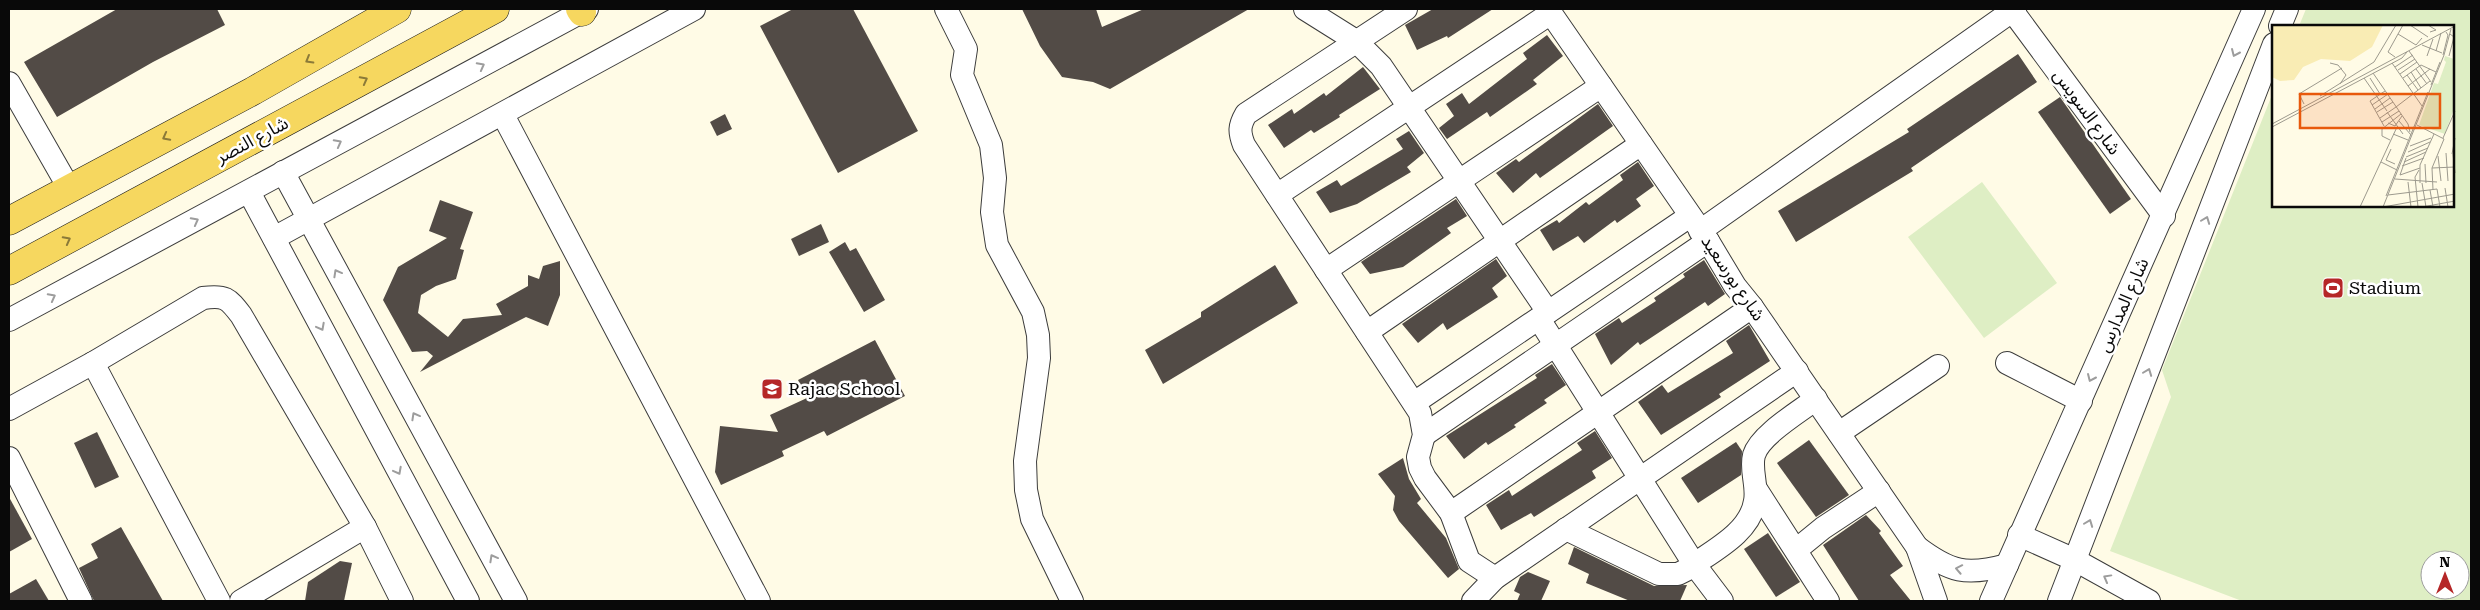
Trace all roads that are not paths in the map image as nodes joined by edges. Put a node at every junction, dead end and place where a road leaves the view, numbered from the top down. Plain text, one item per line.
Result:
1 (397, 9) edge
2 (495, 9) edge
3 (694, 9) edge
4 (946, 9) edge
5 (1306, 9) edge
6 (1406, 9) edge
7 (2013, 9) edge
8 (2254, 9) edge
9 (2287, 9) edge
10 (583, 10) edge
11 (1550, 11) edge
12 (2280, 25) edge
13 (1356, 41) junction
14 (2272, 49) edge
15 (9, 83) edge
16 (1601, 86) junction
17 (1408, 108) junction
18 (503, 115) junction
19 (1641, 144) junction
20 (283, 172) junction
21 (1458, 181) junction
22 (69, 188) junction
23 (249, 192) junction
24 (1277, 195) junction
25 (2164, 216) junction
26 (308, 219) junction
27 (9, 221) edge
28 (1700, 229) junction
29 (274, 238) junction
30 (1499, 241) junction
31 (1326, 270) junction
32 (9, 271) edge
33 (1752, 307) junction
34 (1543, 316) junction
35 (9, 320) edge
36 (1367, 332) junction
37 (1555, 346) junction
38 (2007, 363) dead end
39 (93, 364) junction
40 (1938, 366) dead end
41 (1796, 371) junction
42 (1816, 399) junction
43 (2081, 401) junction
44 (1414, 403) junction
45 (9, 409) edge
46 (1598, 412) junction
47 (1839, 433) junction
48 (1424, 435) junction
49 (9, 458) edge
50 (1640, 478) junction
51 (1756, 489) junction
52 (1879, 491) junction
53 (1451, 513) junction
54 (365, 527) junction
55 (1566, 529) junction
56 (2019, 536) junction
57 (1917, 547) junction
58 (1796, 550) junction
59 (2075, 560) junction
60 (1694, 564) junction
61 (2007, 565) junction
62 (1495, 578) junction
63 (1714, 597) edge
64 (81, 601) edge
65 (219, 601) edge
66 (241, 601) edge
67 (402, 601) edge
68 (468, 601) edge
69 (516, 601) edge
70 (759, 601) edge
71 (1072, 601) edge
72 (1472, 601) edge
73 (1828, 601) edge
74 (1936, 601) edge
75 (1991, 601) edge
76 (2059, 601) edge
77 (2150, 601) edge

1 -> 22 main road
32 -> 2 main road, شارع النصر
3 - 18 street
4 - 71 street
5 - 13 street
6 - 13 street
7 - 25 street, شارع السويس
7 - 28 street
8 -> 25 street, شارع المدارس
9 - 12 street
20 -> 10 street
11 - 16 street, شارع بورسعيد
11 - 17 street
13 - 17 street
13 - 24 street
59 -> 14 street
15 - 22 street
16 - 19 street, شارع بورسعيد
16 - 21 street
17 - 21 street
17 - 24 street
18 - 26 street
18 - 70 street
19 - 28 street, شارع بورسعيد
19 - 30 street
20 - 23 street
20 - 26 street
21 - 30 street
21 - 31 street
22 - 27 main road
23 - 29 street
35 -> 23 street
24 - 31 street
25 -> 43 street, شارع المدارس
26 - 29 street
69 -> 26 street
28 - 33 street, شارع بورسعيد
28 - 34 street
28 - 37 street
29 -> 68 street
30 - 34 street
30 - 36 street
31 - 36 street
33 - 41 street, شارع بورسعيد
33 - 46 street
34 - 37 street
34 - 44 street
36 - 44 street
37 - 46 street
37 - 48 street
38 - 43 street
39 - 45 street
39 - 54 street
39 - 65 street
40 - 47 street
41 - 42 street, شارع بورسعيد
41 - 50 street
42 - 47 street, شارع بورسعيد
42 - 51 street
43 - 56 street, شارع المدارس
44 - 48 street
46 - 50 street
46 - 53 street
47 - 52 street, شارع بورسعيد
48 - 53 street
49 - 64 street
50 - 55 street
50 - 60 street
51 - 58 street
51 - 60 street
52 - 57 street, شارع بورسعيد
52 - 58 street
53 - 62 street
54 - 66 street
54 - 67 street
55 - 60 street
55 - 62 street
56 - 59 street
56 - 61 street, شارع المدارس
61 -> 57 street, شارع بورسعيد
57 - 74 street, شارع بورسعيد
58 - 73 street
59 - 76 street
77 -> 59 street
60 - 63 street
61 - 75 street, شارع المدارس
62 - 72 street

